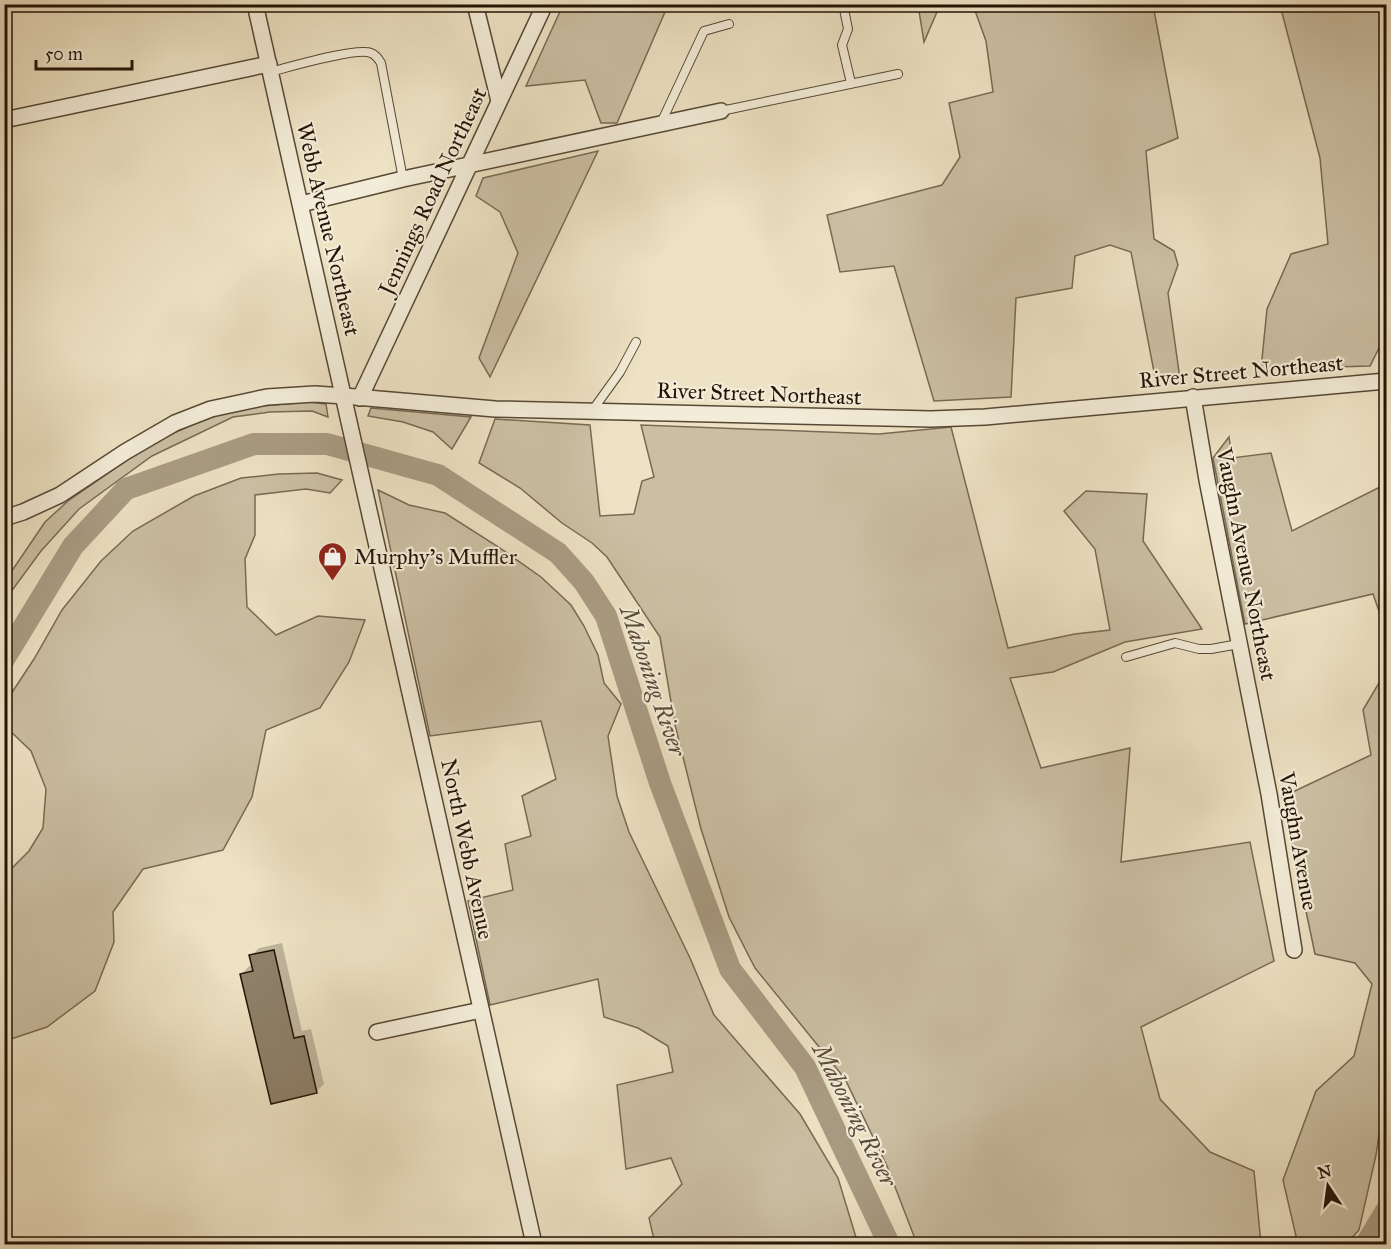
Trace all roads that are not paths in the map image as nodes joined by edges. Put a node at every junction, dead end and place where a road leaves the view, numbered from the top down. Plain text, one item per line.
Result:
1 (255, 4) edge
2 (475, 4) edge
3 (545, 4) edge
4 (843, 4) edge
5 (729, 24) dead end
6 (270, 68) junction
7 (898, 74) dead end
8 (851, 83) junction
9 (499, 101) junction
10 (721, 111) joint
11 (4, 120) edge
12 (660, 124) junction
13 (469, 166) junction
14 (403, 179) junction
15 (301, 204) junction
16 (636, 342) dead end
17 (1386, 381) edge
18 (344, 396) junction
19 (360, 398) junction
20 (1193, 398) junction
21 (591, 412) junction
22 (359, 463) joint
23 (4, 518) edge
24 (1239, 644) junction
25 (1126, 657) dead end
26 (1258, 740) joint
27 (1294, 950) dead end
28 (481, 1010) junction
29 (377, 1032) dead end
30 (534, 1245) edge

1 - 6 street, Webb Avenue Northeast
2 - 9 street
3 - 9 street, Jennings Road Northeast
4 - 8 lane
5 - 12 lane
6 - 11 street
6 - 14 lane
6 - 15 street, Webb Avenue Northeast
7 - 8 lane
8 - 10 lane
9 - 13 street, Jennings Road Northeast
10 - 12 street
12 - 13 street
13 - 14 street
13 - 19 street, Jennings Road Northeast
14 - 15 street
15 - 18 street, Webb Avenue Northeast
16 - 21 lane
17 - 20 street, River Street Northeast
18 - 19 street, River Street Northeast
18 - 22 street, Webb Avenue Northeast
18 - 23 street, River Street Northeast
19 - 21 street, River Street Northeast
20 - 21 street, River Street Northeast
20 - 24 street, Vaughn Avenue Northeast
22 - 28 street, North Webb Avenue
24 - 25 lane
24 - 26 street, Vaughn Avenue Northeast
26 - 27 street, Vaughn Avenue
28 - 29 street
28 - 30 street, North Webb Avenue

